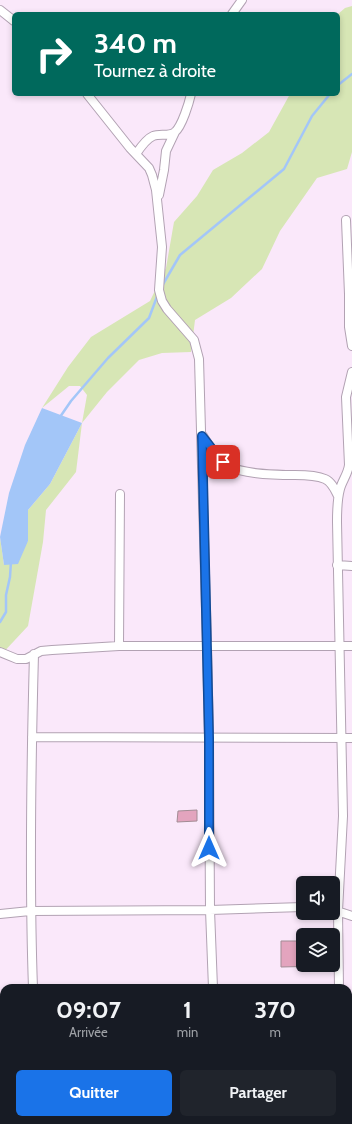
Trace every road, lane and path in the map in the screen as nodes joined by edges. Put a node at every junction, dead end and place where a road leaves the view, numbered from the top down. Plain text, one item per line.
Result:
1 (242, 0) edge
2 (0, 10) edge
3 (233, 12) edge
4 (12, 19) edge
5 (90, 96) edge
6 (190, 96) edge
7 (175, 132) junction
8 (136, 154) junction
9 (157, 201) junction
10 (346, 220) dead end
11 (352, 346) edge
12 (352, 372) edge
13 (350, 382) edge
14 (202, 436) junction
15 (349, 476) edge
16 (120, 494) dead end
17 (338, 496) junction
18 (337, 565) junction
19 (352, 566) edge
20 (207, 645) junction
21 (119, 646) junction
22 (340, 646) junction
23 (352, 646) edge
24 (0, 652) edge
25 (34, 654) junction
26 (32, 737) junction
27 (341, 737) junction
28 (209, 738) junction
29 (352, 738) edge
30 (339, 876) edge
31 (296, 907) edge
32 (210, 910) junction
33 (30, 911) junction
34 (340, 912) edge
35 (0, 914) edge
36 (352, 916) edge
37 (336, 920) edge
38 (32, 984) edge
39 (212, 984) edge
40 (339, 984) edge

1 - 3 street
2 - 4 street
5 - 8 street
6 - 7 street
7 - 8 street
7 - 9 street
8 - 9 street
9 - 14 street
10 - 11 street
12 - 13 street
13 - 15 street
14 - 17 street
14 - 20 street
15 - 17 street
16 - 21 street
17 - 18 street
18 - 19 street
18 - 22 street
20 - 21 street
20 - 22 street
20 - 28 street
21 - 25 street
22 - 23 street
22 - 27 street
24 - 25 street
25 - 26 street
26 - 28 street
26 - 33 street
27 - 28 street
27 - 29 street
27 - 30 street
28 - 32 street
31 - 32 street
32 - 33 street
32 - 39 street
33 - 35 street
33 - 38 street
34 - 36 street
37 - 40 street

